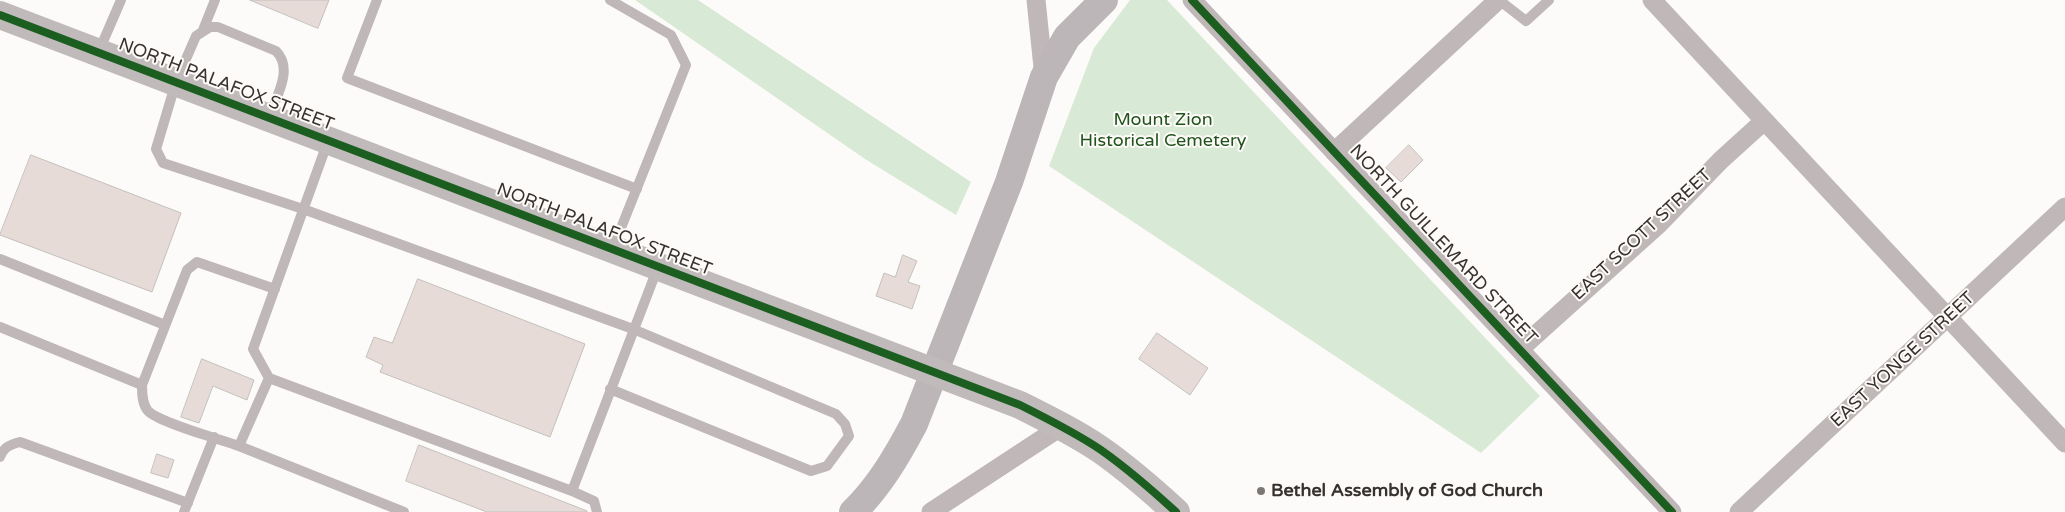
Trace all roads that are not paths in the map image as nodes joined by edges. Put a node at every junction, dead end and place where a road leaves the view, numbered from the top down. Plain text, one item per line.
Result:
1 (121, 0) edge
2 (215, 0) edge
3 (377, 0) edge
4 (610, 0) edge
5 (1036, 0) edge
6 (1104, 0) edge
7 (1192, 0) edge
8 (1499, 0) edge
9 (1549, 0) edge
10 (1652, 0) edge
11 (0, 15) edge
12 (203, 30) junction
13 (98, 52) junction
14 (1044, 77) junction
15 (176, 82) junction
16 (269, 117) junction
17 (1764, 121) junction
18 (328, 140) junction
19 (1334, 152) junction
20 (637, 189) junction
21 (2065, 207) edge
22 (303, 209) junction
23 (613, 248) junction
24 (0, 259) edge
25 (658, 266) junction
26 (275, 289) junction
27 (1948, 317) junction
28 (165, 325) junction
29 (0, 327) edge
30 (633, 329) junction
31 (1520, 349) junction
32 (935, 372) junction
33 (269, 378) junction
34 (142, 385) junction
35 (610, 389) junction
36 (1062, 426) junction
37 (214, 437) junction
38 (2065, 443) edge
39 (239, 446) junction
40 (0, 457) edge
41 (572, 491) junction
42 (186, 508) edge
43 (855, 511) edge
44 (404, 512) edge
45 (596, 512) edge
46 (931, 512) edge
47 (1176, 512) edge
48 (1672, 512) edge
49 (1739, 512) edge

1 - 13 lane
2 - 12 lane
3 - 20 lane
4 - 20 lane
5 - 14 street
6 - 14 street
7 - 19 street, NORTH GUILLEMARD STREET
8 - 9 lane
8 - 19 street
10 - 17 street
11 - 13 main road, NORTH PALAFOX STREET
12 - 15 lane
12 - 16 lane
13 - 15 main road, NORTH PALAFOX STREET
14 - 32 street
15 - 16 main road, NORTH PALAFOX STREET
15 - 22 lane
16 - 18 main road, NORTH PALAFOX STREET
17 - 27 street
17 - 31 street, EAST SCOTT STREET
18 - 22 lane
18 - 23 main road, NORTH PALAFOX STREET
19 - 31 street, NORTH GUILLEMARD STREET
20 - 23 lane
21 - 27 street, EAST YONGE STREET
22 - 26 lane
22 - 30 lane
23 - 25 main road, NORTH PALAFOX STREET
24 - 28 lane
25 - 30 lane
25 - 32 main road, NORTH PALAFOX STREET
26 - 28 lane
26 - 33 lane
27 - 38 street
27 - 49 street, EAST YONGE STREET
28 - 34 lane
29 - 34 lane
30 - 35 lane
30 - 35 lane
31 - 48 street, NORTH GUILLEMARD STREET
32 - 36 main road, NORTH PALAFOX STREET
32 - 43 street
33 - 39 lane
33 - 41 lane
34 - 37 lane
35 - 41 lane
36 - 46 street
36 - 47 main road, NORTH PALAFOX STREET
37 - 39 lane
37 - 42 lane
39 - 44 lane
40 - 42 lane
41 - 45 lane

